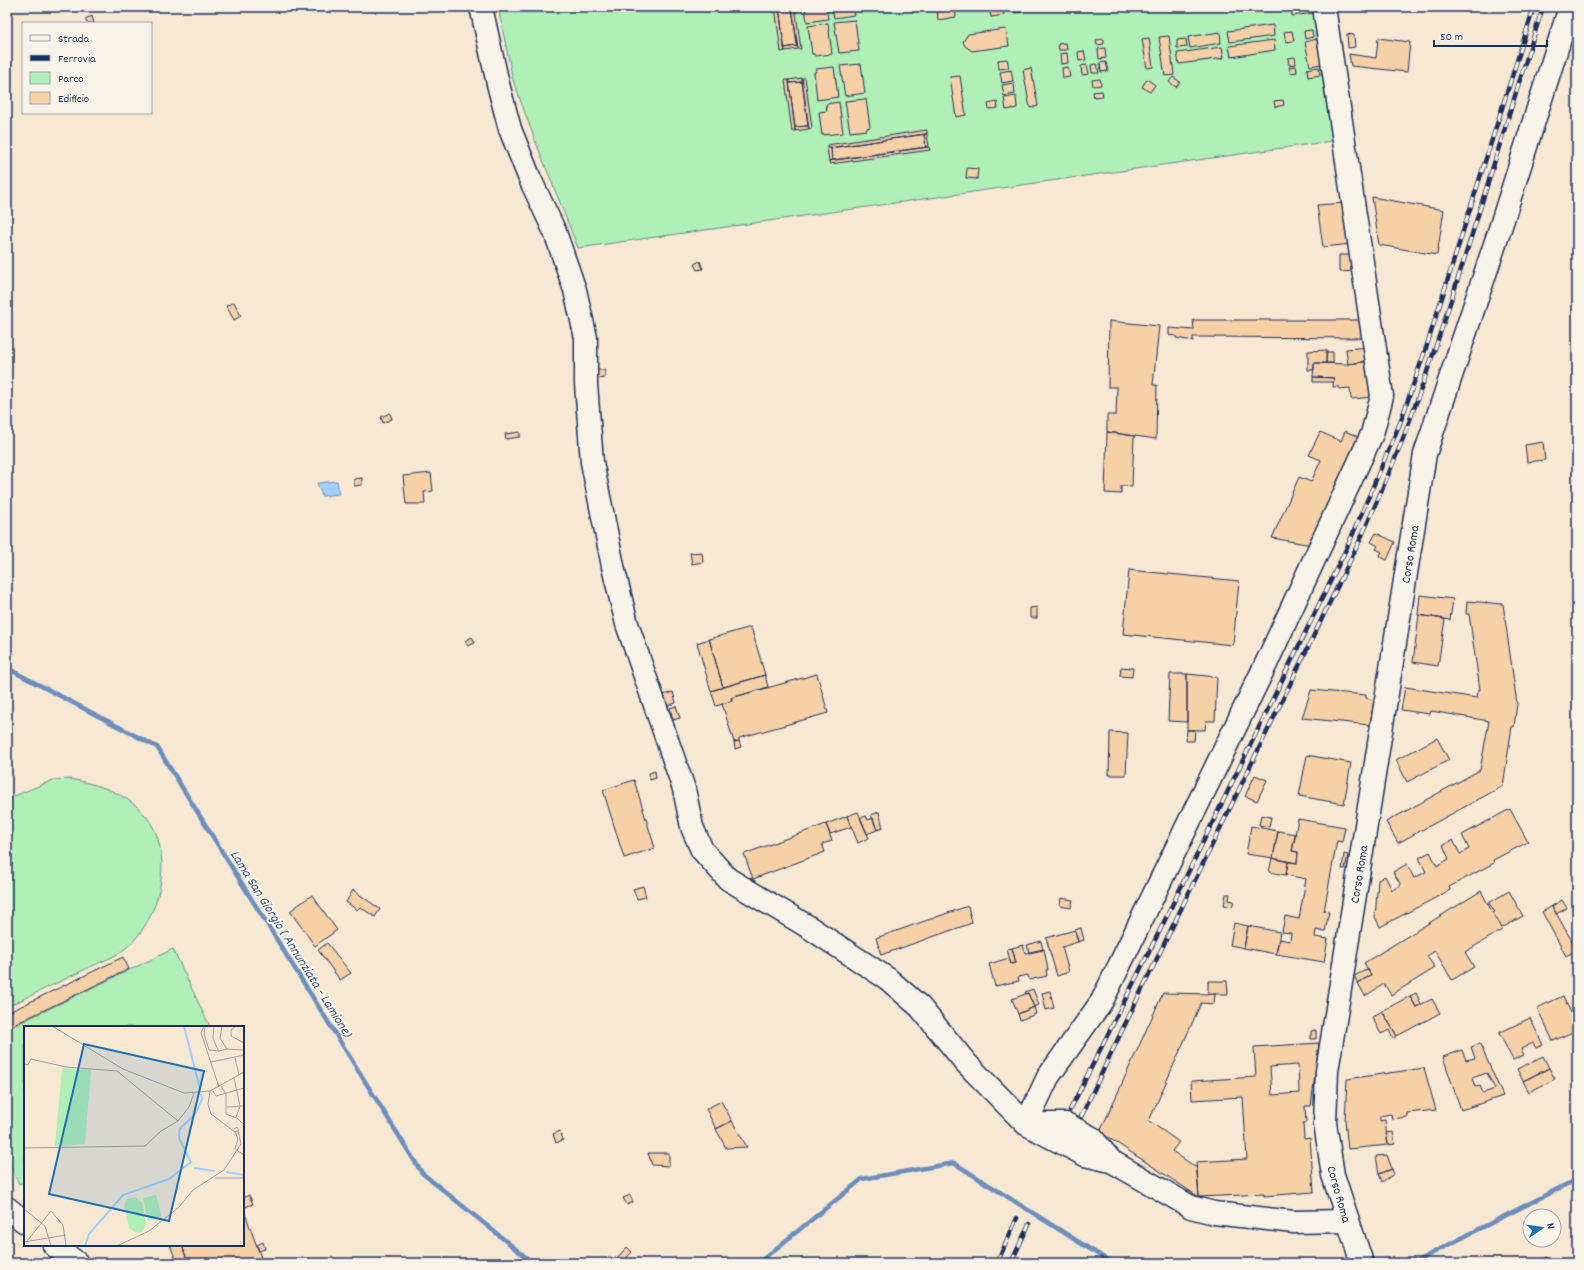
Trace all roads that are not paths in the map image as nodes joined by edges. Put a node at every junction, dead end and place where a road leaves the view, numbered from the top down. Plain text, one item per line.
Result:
1 (481, 7) edge
2 (1324, 7) edge
3 (1570, 7) edge
4 (1026, 1124) junction
5 (7, 1208) edge
6 (24, 1221) edge
7 (1347, 1221) junction
8 (55, 1246) edge
9 (77, 1263) edge
10 (1362, 1263) edge

1 - 4 street
2 - 4 street
3 - 7 street, Corso Roma
4 - 7 street
5 - 6 street
7 - 10 street, Corso Roma
8 - 9 street

